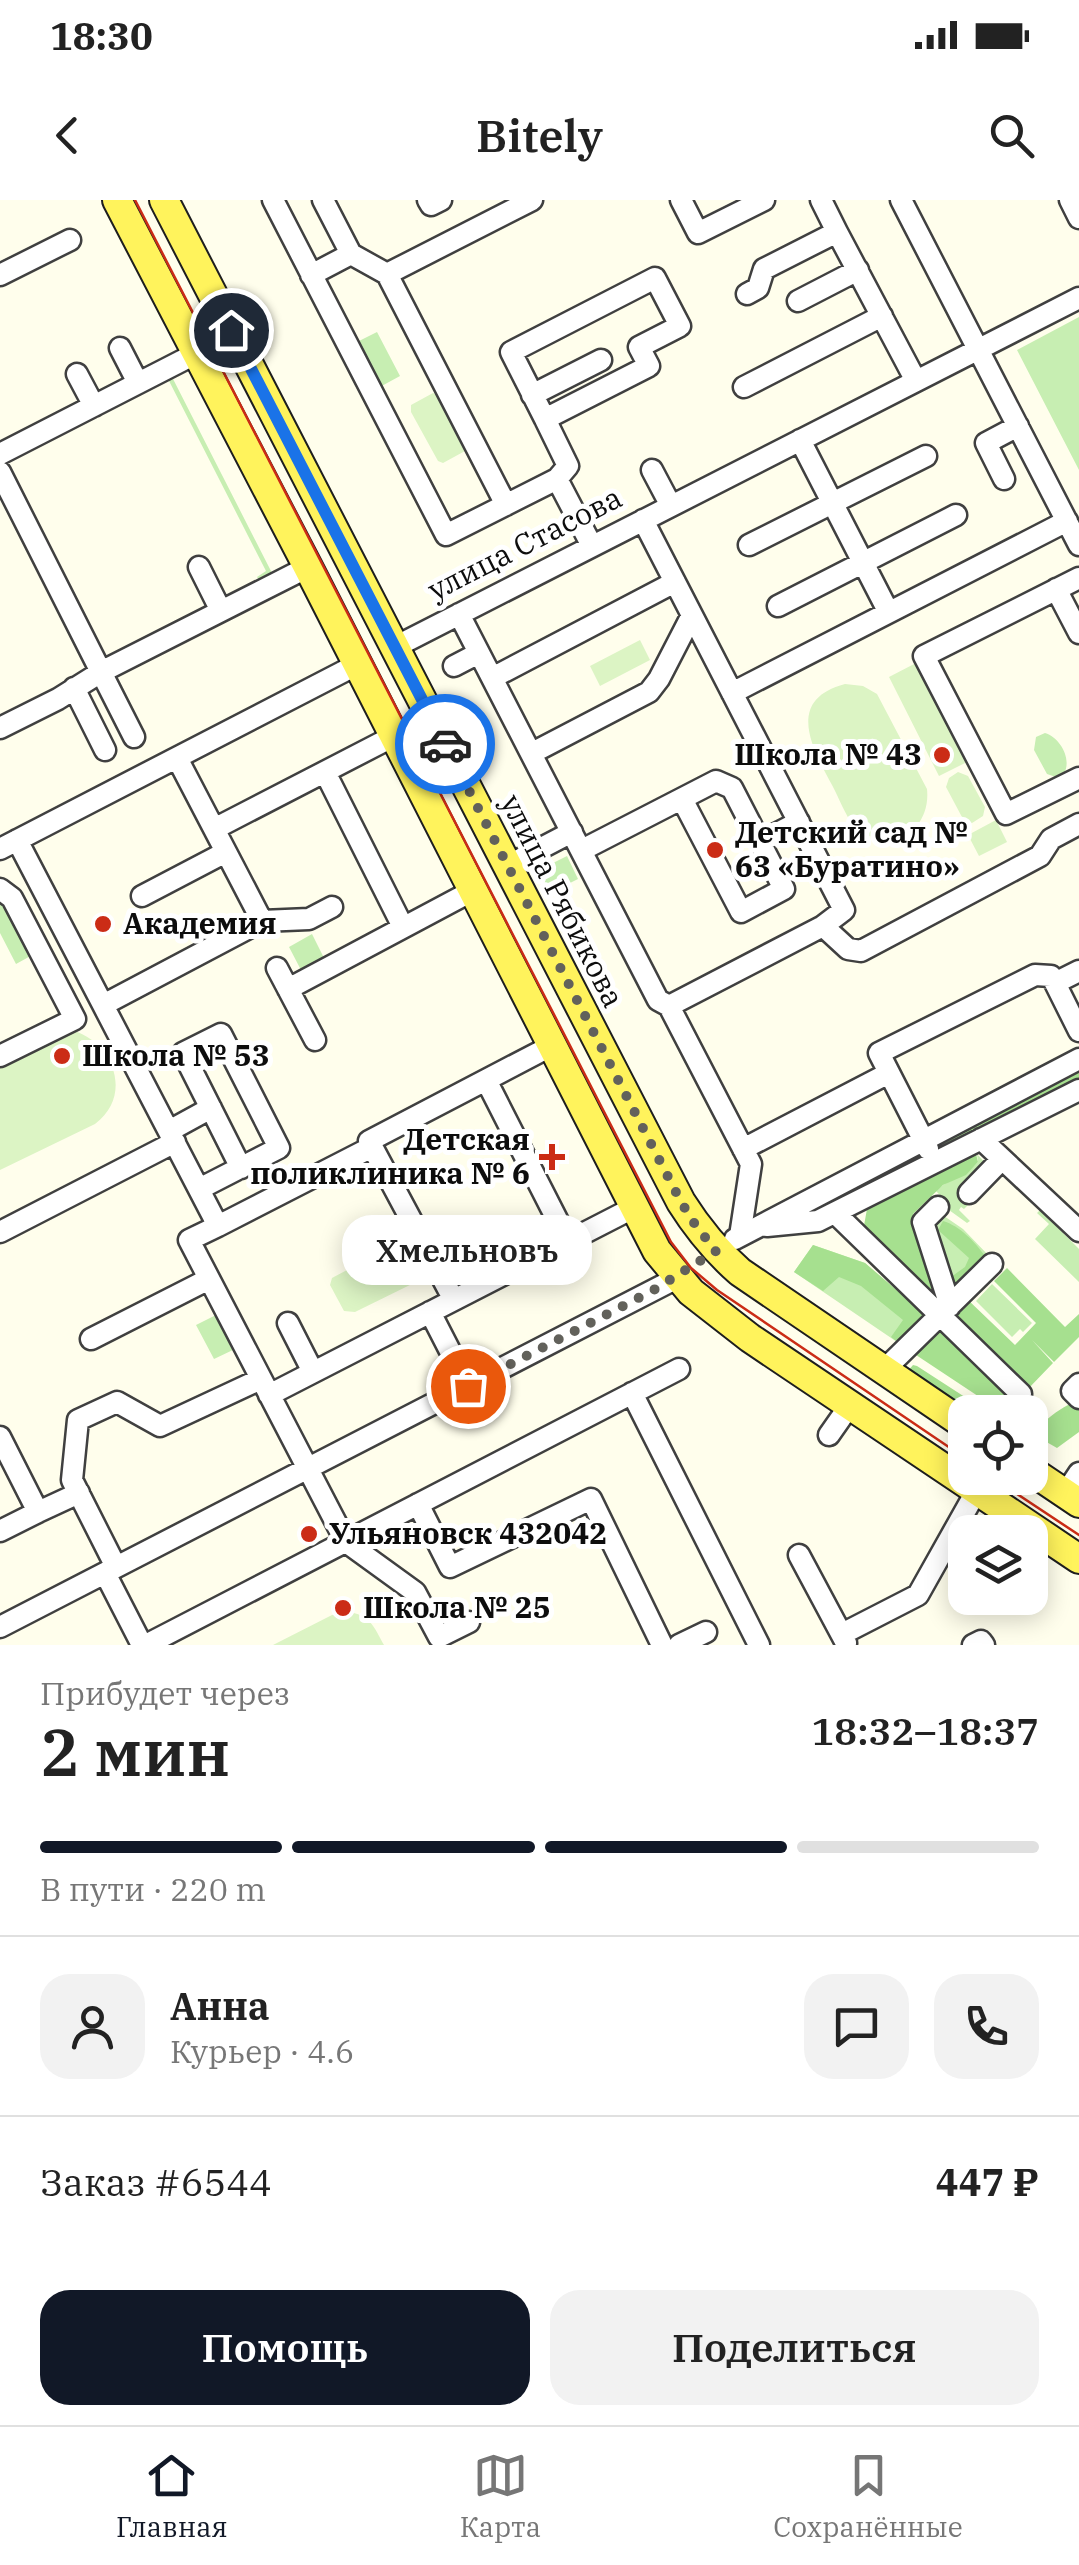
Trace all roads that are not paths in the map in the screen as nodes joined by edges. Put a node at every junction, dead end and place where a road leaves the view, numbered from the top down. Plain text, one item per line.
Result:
1 (117, 200) edge
2 (164, 200) edge
3 (272, 200) edge
4 (323, 200) edge
5 (428, 200) edge
6 (442, 200) edge
7 (532, 200) edge
8 (681, 200) edge
9 (821, 200) edge
10 (901, 200) edge
11 (1070, 200) edge
12 (761, 201) edge
13 (1079, 218) edge
14 (838, 232) junction
15 (70, 240) dead end
16 (350, 254) junction
17 (858, 270) junction
18 (387, 274) junction
19 (0, 275) edge
20 (311, 275) junction
21 (746, 294) dead end
22 (1079, 298) edge
23 (798, 301) dead end
24 (882, 316) junction
25 (120, 348) dead end
26 (978, 349) junction
27 (198, 353) junction
28 (601, 360) dead end
29 (78, 374) dead end
30 (916, 381) junction
31 (138, 383) junction
32 (744, 388) dead end
33 (532, 395) junction
34 (94, 406) junction
35 (32, 418) dead end
36 (545, 419) junction
37 (57, 425) junction
38 (1018, 426) junction
39 (800, 440) junction
40 (0, 454) edge
41 (926, 456) dead end
42 (652, 470) dead end
43 (0, 472) edge
44 (558, 478) junction
45 (1004, 479) dead end
46 (506, 504) junction
47 (832, 504) junction
48 (670, 506) junction
49 (956, 514) dead end
50 (643, 520) junction
51 (1067, 522) junction
52 (1079, 545) edge
53 (592, 546) junction
54 (750, 546) dead end
55 (863, 563) junction
56 (308, 567) junction
57 (199, 568) dead end
58 (1079, 578) edge
59 (675, 582) junction
60 (1056, 589) junction
61 (778, 606) dead end
62 (221, 611) junction
63 (888, 611) junction
64 (460, 614) junction
65 (692, 616) junction
66 (1079, 633) edge
67 (394, 647) junction
68 (480, 653) junction
69 (358, 664) junction
70 (454, 666) dead end
71 (101, 672) junction
72 (492, 678) junction
73 (74, 688) junction
74 (732, 692) junction
75 (0, 728) edge
76 (394, 736) junction
77 (134, 737) dead end
78 (105, 750) dead end
79 (532, 753) junction
80 (176, 758) junction
81 (325, 772) junction
82 (1079, 778) edge
83 (682, 799) junction
84 (799, 822) junction
85 (1079, 824) edge
86 (214, 829) junction
87 (577, 842) junction
88 (760, 842) junction
89 (8, 844) edge
90 (226, 852) junction
91 (507, 866) junction
92 (0, 888) edge
93 (472, 891) junction
94 (142, 896) dead end
95 (332, 907) dead end
96 (262, 921) junction
97 (403, 926) junction
98 (824, 926) junction
99 (277, 968) dead end
100 (1079, 971) edge
101 (1055, 984) junction
102 (288, 989) junction
103 (103, 1005) junction
104 (669, 1006) junction
105 (1079, 1032) edge
106 (315, 1040) dead end
107 (551, 1046) junction
108 (0, 1056) edge
109 (1079, 1059) edge
110 (889, 1073) junction
111 (486, 1080) junction
112 (1078, 1094) edge
113 (211, 1108) junction
114 (172, 1136) junction
115 (981, 1139) junction
116 (924, 1140) junction
117 (372, 1147) junction
118 (743, 1149) junction
119 (1002, 1159) junction
120 (935, 1162) junction
121 (241, 1168) junction
122 (200, 1189) junction
123 (970, 1193) dead end
124 (938, 1207) dead end
125 (633, 1208) junction
126 (834, 1212) junction
127 (218, 1226) junction
128 (1079, 1231) edge
129 (0, 1232) edge
130 (737, 1238) junction
131 (568, 1241) junction
132 (992, 1264) dead end
133 (676, 1278) junction
134 (208, 1279) junction
135 (454, 1300) junction
136 (945, 1311) junction
137 (430, 1312) junction
138 (288, 1323) dead end
139 (91, 1339) dead end
140 (679, 1369) dead end
141 (884, 1370) junction
142 (314, 1372) junction
143 (1079, 1384) edge
144 (468, 1386) junction
145 (265, 1387) junction
146 (632, 1393) junction
147 (1021, 1394) dead end
148 (1079, 1398) edge
149 (850, 1405) junction
150 (948, 1413) edge
151 (829, 1434) dead end
152 (0, 1436) edge
153 (308, 1468) junction
154 (948, 1471) edge
155 (1048, 1478) edge
156 (1074, 1490) edge
157 (79, 1492) junction
158 (973, 1495) edge
159 (983, 1495) edge
160 (418, 1504) junction
161 (38, 1512) junction
162 (0, 1531) edge
163 (346, 1542) junction
164 (799, 1555) dead end
165 (1079, 1559) edge
166 (111, 1570) junction
167 (470, 1622) dead end
168 (0, 1627) edge
169 (706, 1632) dead end
170 (844, 1640) edge
171 (144, 1645) edge
172 (662, 1645) edge
173 (679, 1645) edge
174 (760, 1645) edge

1 - 27 main road
2 - 67 main road, улица Рябикова
3 - 20 street
4 - 16 street
5 - 6 street
7 - 18 street
8 - 12 street
9 - 14 street
10 - 26 street
11 - 13 street
14 - 17 street
14 - 21 street
15 - 19 street
16 - 18 street
16 - 20 street
17 - 23 street
17 - 24 street
18 - 46 street
20 - 46 street
22 - 26 street, улица Стасова
24 - 30 street
24 - 32 street
25 - 31 street
26 - 30 street, улица Стасова
26 - 38 street
27 - 31 street
27 - 56 main road
28 - 33 street
29 - 34 street
30 - 39 street, улица Стасова
31 - 34 street
33 - 36 street
33 - 36 street
34 - 37 street
35 - 37 street
36 - 44 street
37 - 40 street
38 - 45 street
38 - 51 street
39 - 47 street
39 - 48 street, улица Стасова
41 - 47 street
42 - 48 street
43 - 71 street
44 - 46 street
44 - 53 street
47 - 54 street
47 - 55 street
48 - 50 street, улица Стасова
49 - 55 street
50 - 53 street, улица Стасова
50 - 59 street
51 - 52 street
51 - 63 street
53 - 64 street, улица Стасова
55 - 61 street
55 - 63 street
56 - 62 street
56 - 69 main road
57 - 62 street
58 - 60 street
59 - 65 street
59 - 72 street
60 - 66 street
60 - 82 street
62 - 71 street
63 - 74 street
64 - 67 street, улица Стасова
64 - 68 street
65 - 74 street
65 - 79 street
67 - 69 main road, улица Стасова
67 - 91 main road, улица Рябикова
68 - 70 street
68 - 72 street
69 - 76 main road
69 - 80 street, улица Стасова
71 - 73 street
71 - 77 street
72 - 79 street
73 - 75 street
73 - 78 street
74 - 84 street
76 - 81 street
76 - 93 main road
79 - 87 street
80 - 86 street
80 - 89 street, улица Стасова
81 - 86 street
81 - 97 street
83 - 87 street
83 - 88 street
83 - 88 street
84 - 88 street
84 - 98 street
85 - 98 street
86 - 90 street
87 - 91 street
87 - 104 street
89 - 103 street
90 - 94 street
90 - 96 street
91 - 130 main road, улица Рябикова
92 - 108 street
93 - 97 street
93 - 107 main road
95 - 96 street
96 - 103 street
97 - 102 street
98 - 104 street
99 - 102 street
100 - 101 street
101 - 105 street
101 - 110 street
102 - 106 street
103 - 114 street
104 - 118 street
107 - 111 street
107 - 125 main road
109 - 116 street
110 - 116 street
110 - 118 street
111 - 117 street
111 - 131 street
112 - 115 street
113 - 114 street
113 - 121 street
113 - 121 street
114 - 122 street
114 - 129 street
115 - 119 street
115 - 120 street
116 - 120 street
116 - 130 street
117 - 127 street
117 - 135 street
118 - 130 street
119 - 123 street
119 - 128 street
120 - 126 street
121 - 122 street
122 - 127 street
124 - 136 street
125 - 131 street
125 - 133 main road
126 - 130 street
126 - 136 street
127 - 134 street
130 - 133 main road
130 - 141 main road, улица Рябикова
131 - 135 street
132 - 136 street
133 - 144 street
133 - 149 main road
134 - 139 street
134 - 145 street
135 - 137 street
136 - 141 street
136 - 147 street
137 - 142 street
137 - 144 street
138 - 142 street
140 - 146 street
141 - 150 main road, улица Рябикова
142 - 145 street
143 - 148 street
144 - 153 street
145 - 153 street
145 - 157 street
146 - 160 street
146 - 174 street
149 - 151 street
149 - 154 main road
152 - 161 street
153 - 163 street
153 - 166 street
155 - 156 main road
157 - 161 street
157 - 166 street
158 - 170 street
159 - 165 main road
160 - 163 street
160 - 172 street
161 - 162 street
163 - 167 street
163 - 171 street
164 - 170 street
166 - 168 street
166 - 171 street
169 - 173 street

